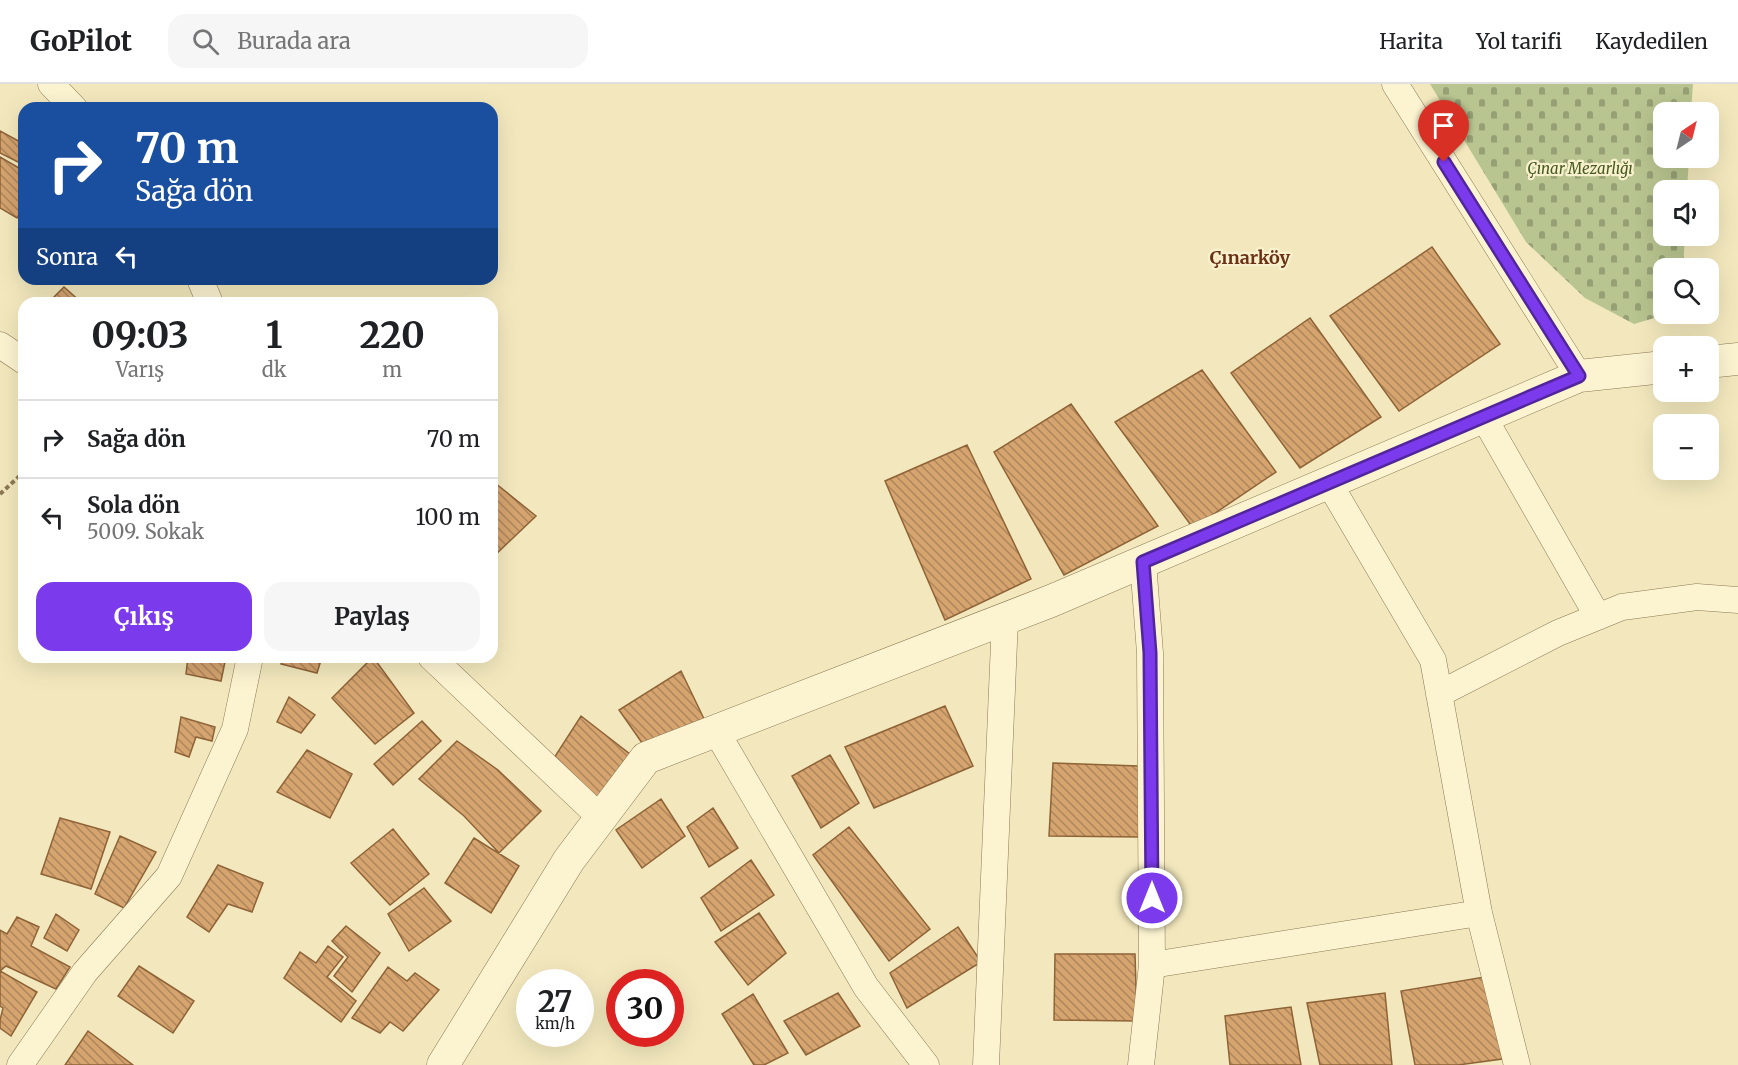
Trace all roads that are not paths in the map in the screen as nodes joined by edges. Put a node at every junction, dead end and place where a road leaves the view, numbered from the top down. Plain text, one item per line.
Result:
1 (51, 84) edge
2 (1395, 84) edge
3 (68, 102) edge
4 (0, 345) edge
5 (18, 357) edge
6 (1738, 359) edge
7 (1719, 361) edge
8 (1653, 368) edge
9 (1579, 376) junction
10 (1484, 416) junction
11 (1329, 483) junction
12 (1143, 562) junction
13 (1738, 600) edge
14 (1598, 617) junction
15 (1005, 619) junction
16 (249, 663) edge
17 (437, 663) edge
18 (1439, 694) junction
19 (716, 731) junction
20 (601, 818) junction
21 (1479, 913) junction
22 (1152, 965) junction
23 (20, 1065) edge
24 (443, 1065) edge
25 (926, 1065) edge
26 (986, 1065) edge
27 (1141, 1065) edge
28 (1517, 1065) edge

1 - 3 street
2 - 9 street
4 - 5 street
6 - 7 street
8 - 9 street
9 - 10 street
10 - 11 street
10 - 14 street
11 - 12 street
11 - 18 street
12 - 15 street
12 - 22 street
13 - 14 street
14 - 18 street
15 - 19 street
15 - 26 street
16 - 23 street
17 - 20 street
18 - 21 street
19 - 20 street
19 - 25 street
20 - 24 street
21 - 22 street
21 - 28 street
22 - 27 street

